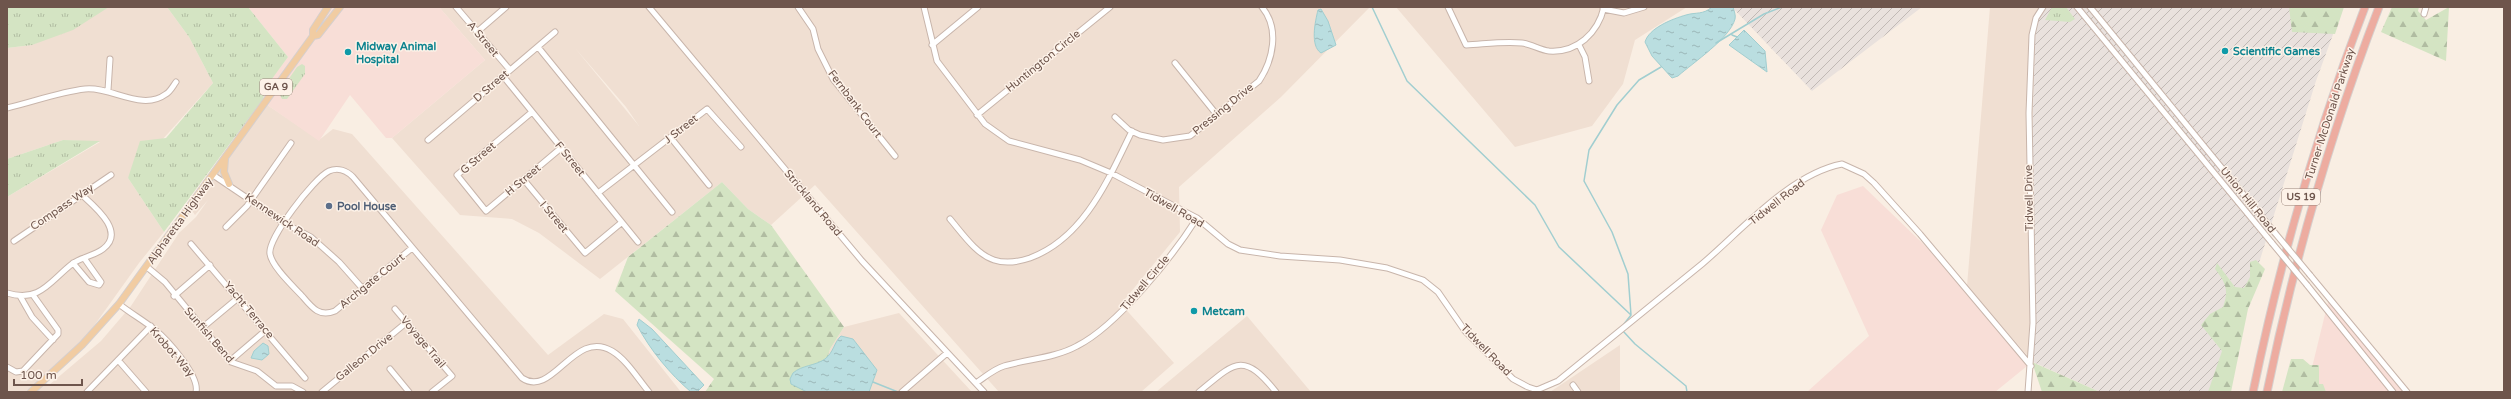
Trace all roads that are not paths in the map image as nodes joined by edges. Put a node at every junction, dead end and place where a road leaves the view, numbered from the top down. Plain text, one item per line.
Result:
1 (328, 7) edge
2 (340, 7) edge
3 (456, 7) edge
4 (506, 7) edge
5 (649, 7) edge
6 (798, 7) edge
7 (924, 7) edge
8 (978, 7) edge
9 (1110, 7) edge
10 (1262, 7) edge
11 (1448, 7) edge
12 (1644, 7) edge
13 (2042, 7) edge
14 (2077, 7) edge
15 (2090, 7) edge
16 (2365, 7) edge
17 (2379, 7) edge
18 (2426, 7) edge
19 (1604, 8) edge
20 (2424, 14) dead end
21 (477, 32) junction
22 (555, 32) dead end
23 (313, 36) junction
24 (932, 44) junction
25 (1579, 45) junction
26 (538, 47) junction
27 (110, 59) dead end
28 (1175, 63) dead end
29 (510, 70) junction
30 (503, 76) junction
31 (176, 82) dead end
32 (1589, 82) dead end
33 (108, 90) junction
34 (7, 108) edge
35 (532, 112) junction
36 (977, 115) junction
37 (1217, 115) junction
38 (1115, 116) dead end
39 (1132, 131) junction
40 (671, 138) junction
41 (428, 140) dead end
42 (291, 143) dead end
43 (561, 148) junction
44 (741, 148) dead end
45 (895, 156) dead end
46 (225, 158) junction
47 (634, 166) junction
48 (1111, 173) junction
49 (111, 175) dead end
50 (213, 175) junction
51 (524, 180) junction
52 (229, 184) junction
53 (710, 186) dead end
54 (598, 193) junction
55 (82, 195) junction
56 (252, 200) junction
57 (486, 211) joint
58 (672, 212) dead end
59 (1197, 218) junction
60 (950, 219) dead end
61 (284, 223) junction
62 (621, 223) junction
63 (226, 228) dead end
64 (14, 241) dead end
65 (638, 242) dead end
66 (191, 244) dead end
67 (412, 248) junction
68 (84, 258) junction
69 (73, 263) junction
70 (210, 265) junction
71 (147, 268) junction
72 (363, 289) junction
73 (7, 293) edge
74 (33, 295) junction
75 (20, 296) junction
76 (174, 296) junction
77 (238, 298) junction
78 (118, 304) junction
79 (395, 309) dead end
80 (407, 322) junction
81 (151, 326) junction
82 (202, 328) junction
83 (265, 330) junction
84 (53, 340) junction
85 (947, 353) junction
86 (118, 360) junction
87 (230, 361) junction
88 (2031, 366) junction
89 (7, 367) edge
90 (390, 370) dead end
91 (306, 378) dead end
92 (976, 383) junction
93 (1573, 385) dead end
94 (31, 392) edge
95 (87, 392) edge
96 (146, 392) edge
97 (196, 392) edge
98 (303, 392) edge
99 (322, 392) edge
100 (409, 392) edge
101 (432, 392) edge
102 (649, 392) edge
103 (902, 392) edge
104 (984, 392) edge
105 (1199, 392) edge
106 (1276, 392) edge
107 (1578, 392) edge
108 (2028, 392) edge
109 (2253, 392) edge
110 (2267, 392) edge
111 (2393, 392) edge
112 (2407, 392) edge

1 - 23 main road, GA 9
2 - 23 main road, GA 9
3 - 21 street, A Street
4 - 21 street
5 - 85 street, Strickland Road
6 - 45 street, Fernbank Court
7 - 24 street, Tidwell Road
8 - 24 street
9 - 36 street, Huntington Circle
10 - 37 street, Pressing Drive
11 - 25 street
12 - 19 street
13 - 88 street, Tidwell Drive
14 - 111 street, Union Hill Road, bridge
15 - 112 street, Union Hill Road, bridge
16 - 109 highway, Turner McDonald Parkway / US 19
17 - 110 highway, Turner McDonald Parkway / US 19
18 - 20 street
19 - 25 street
21 - 29 street, A Street
22 - 26 street, D Street
23 - 46 main road, Alpharetta Highway / GA 9
24 - 36 street, Tidwell Road
25 - 32 street
26 - 29 street, D Street
26 - 47 street
27 - 33 street
28 - 37 street
29 - 30 street, D Street
30 - 35 street, F Street
30 - 41 street, D Street
31 - 33 street
33 - 34 street
35 - 43 street, F Street
35 - 57 street, G Street
36 - 48 street, Tidwell Road
37 - 39 street, Pressing Drive
38 - 39 street, Pressing Drive
39 - 48 street
40 - 44 street, J Street
40 - 47 street, J Street
40 - 53 street
42 - 56 street
43 - 51 street, H Street
43 - 54 street, F Street
46 - 50 main road, Alpharetta Highway / GA 9
46 - 52 main road
47 - 54 street
47 - 58 street
48 - 59 street, Tidwell Road
48 - 60 street
49 - 55 street, Compass Way
50 - 52 street, Kennewick Road
50 - 71 main road, Alpharetta Highway / GA 9
51 - 57 street, H Street
51 - 62 street, I Street
52 - 56 street, Kennewick Road
54 - 62 street, F Street
55 - 64 street, Compass Way
55 - 68 street
56 - 61 street, Kennewick Road
56 - 63 street
59 - 88 street, Tidwell Road
59 - 92 street, Tidwell Circle
61 - 67 street, Archgate Court
61 - 72 street, Kennewick Road
61 - 72 street, Archgate Court
62 - 65 street, F Street
66 - 70 street, Yacht Terrace
67 - 72 street, Archgate Court
67 - 102 street, Archgate Court
68 - 69 street
68 - 69 street
69 - 74 street
70 - 76 street
70 - 77 street, Yacht Terrace
71 - 76 street, Sunfish Bend
71 - 78 main road, Alpharetta Highway / GA 9
73 - 75 street
74 - 75 street
74 - 84 street
75 - 84 street
76 - 82 street, Sunfish Bend
77 - 82 street
77 - 83 street, Yacht Terrace
78 - 81 street, Krobot Way
78 - 94 main road, Alpharetta Highway / GA 9
79 - 80 street, Voyage Trail
80 - 99 street, Galleon Drive
80 - 101 street, Voyage Trail
81 - 86 street
81 - 97 street, Krobot Way
82 - 87 street, Sunfish Bend
83 - 87 street
83 - 91 street, Yacht Terrace
84 - 89 street
85 - 92 street, Strickland Road
85 - 103 street
86 - 95 street
86 - 96 street
87 - 98 street, Sunfish Bend
88 - 108 street, Tidwell Drive
90 - 100 street
92 - 104 street, Strickland Road
93 - 107 street
105 - 106 street

